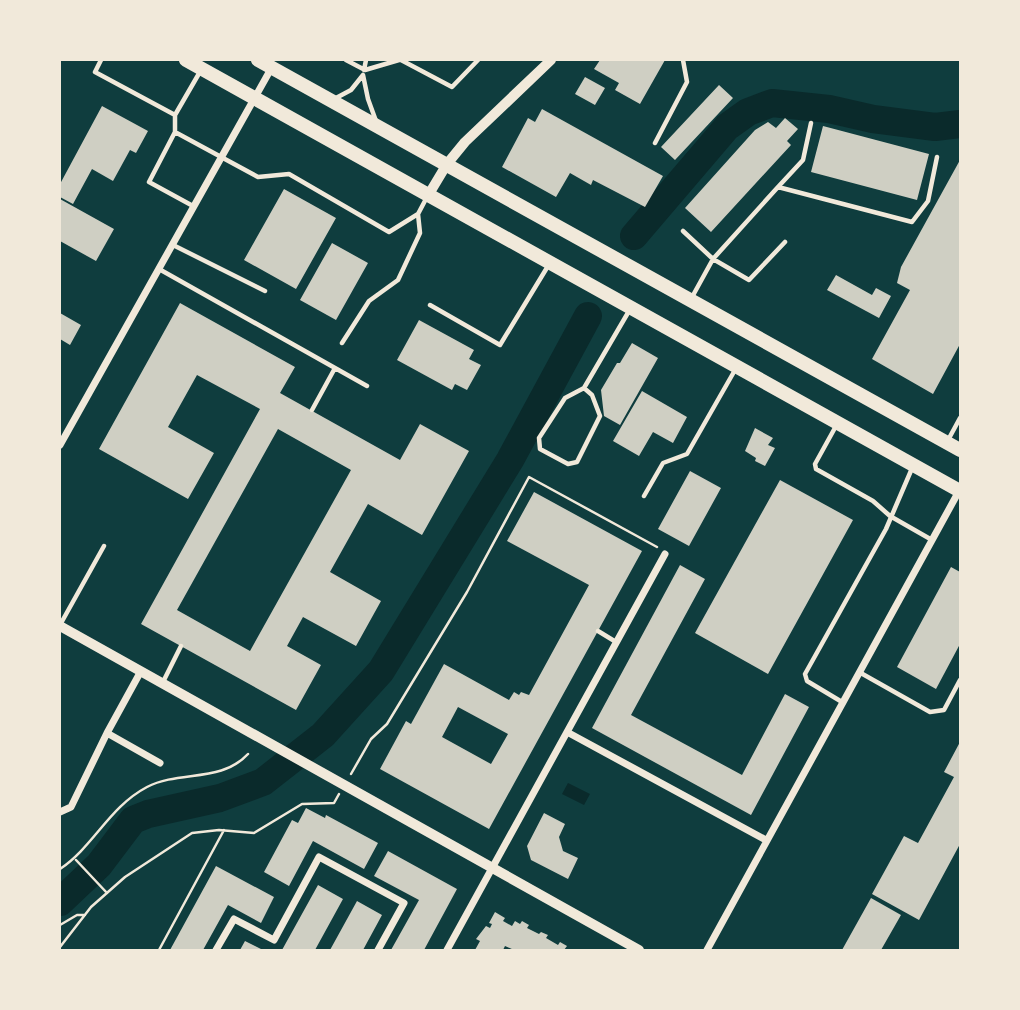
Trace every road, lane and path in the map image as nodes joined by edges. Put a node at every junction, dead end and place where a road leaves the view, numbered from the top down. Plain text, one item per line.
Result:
1 (101, 60) edge
2 (186, 60) edge
3 (258, 60) edge
4 (346, 60) edge
5 (366, 60) edge
6 (400, 60) edge
7 (478, 60) edge
8 (551, 60) edge
9 (682, 60) edge
10 (272, 67) junction
11 (201, 69) junction
12 (364, 72) junction
13 (254, 98) junction
14 (332, 100) junction
15 (175, 115) junction
16 (811, 123) dead end
17 (377, 125) junction
18 (175, 132) junction
19 (655, 142) dead end
20 (222, 157) junction
21 (937, 158) dead end
22 (447, 164) junction
23 (779, 187) junction
24 (429, 194) junction
25 (194, 206) junction
26 (418, 215) junction
27 (683, 231) dead end
28 (785, 242) dead end
29 (173, 245) junction
30 (713, 259) junction
31 (551, 262) junction
32 (159, 269) junction
33 (265, 291) dead end
34 (690, 299) junction
35 (430, 305) dead end
36 (632, 307) junction
37 (342, 343) dead end
38 (737, 366) junction
39 (335, 368) junction
40 (367, 386) dead end
41 (584, 388) junction
42 (312, 410) dead end
43 (961, 418) edge
44 (838, 422) junction
45 (947, 442) junction
46 (60, 445) edge
47 (961, 450) edge
48 (914, 465) junction
49 (960, 490) edge
50 (643, 496) dead end
51 (890, 516) junction
52 (932, 540) junction
53 (104, 546) dead end
54 (665, 554) joint
55 (60, 626) edge
56 (598, 631) dead end
57 (617, 642) junction
58 (181, 646) dead end
59 (141, 671) junction
60 (859, 671) junction
61 (961, 680) edge
62 (162, 683) junction
63 (842, 702) junction
64 (567, 732) junction
65 (107, 733) junction
66 (248, 754) dead end
67 (160, 763) dead end
68 (355, 766) dead end
69 (334, 803) dead end
70 (60, 812) edge
71 (224, 830) junction
72 (766, 840) junction
73 (76, 859) junction
74 (60, 869) edge
75 (492, 869) junction
76 (107, 893) junction
77 (85, 915) junction
78 (60, 925) edge
79 (60, 947) edge
80 (159, 950) edge
81 (216, 950) edge
82 (377, 950) edge
83 (447, 950) edge
84 (639, 950) edge
85 (707, 950) edge

1 - 15 lane
2 - 11 main road
3 - 10 main road
4 - 12 lane
5 - 12 lane
6 - 7 lane
6 - 12 lane
8 - 22 street
9 - 19 lane
10 - 13 street
10 - 14 main road
11 - 13 main road
11 - 15 lane
12 - 14 lane
12 - 17 lane
13 - 20 street
13 - 24 main road
14 - 17 main road
15 - 18 lane
16 - 23 lane
17 - 22 main road
18 - 20 lane
18 - 25 lane
20 - 25 street
20 - 26 lane
21 - 23 lane
22 - 24 street
22 - 34 main road
23 - 30 lane
24 - 26 lane
24 - 31 main road
25 - 29 street
26 - 37 lane
27 - 30 lane
28 - 30 lane
29 - 32 street
29 - 33 lane
30 - 34 lane
31 - 35 lane
31 - 36 main road
32 - 39 lane
32 - 46 street
34 - 45 main road
36 - 38 main road
36 - 41 lane
38 - 44 main road
38 - 50 lane
39 - 40 lane
39 - 42 lane
41 - 41 lane
43 - 45 lane
44 - 48 main road
44 - 51 lane
45 - 47 main road
48 - 49 main road
48 - 51 lane
49 - 52 street
51 - 52 lane
51 - 63 lane
52 - 60 street
53 - 55 lane
54 - 57 street
54 - 68 path
55 - 59 street
56 - 57 lane
57 - 64 street
58 - 62 lane
59 - 62 street
59 - 65 street
60 - 61 lane
60 - 63 street
62 - 75 street
63 - 72 street
64 - 72 street
64 - 75 street
65 - 67 street
65 - 70 street
66 - 73 path
69 - 71 path
71 - 76 path
71 - 80 path
72 - 85 street
73 - 74 path
73 - 76 path
75 - 83 street
75 - 84 street
76 - 77 path
77 - 78 path
77 - 79 path
81 - 82 street

